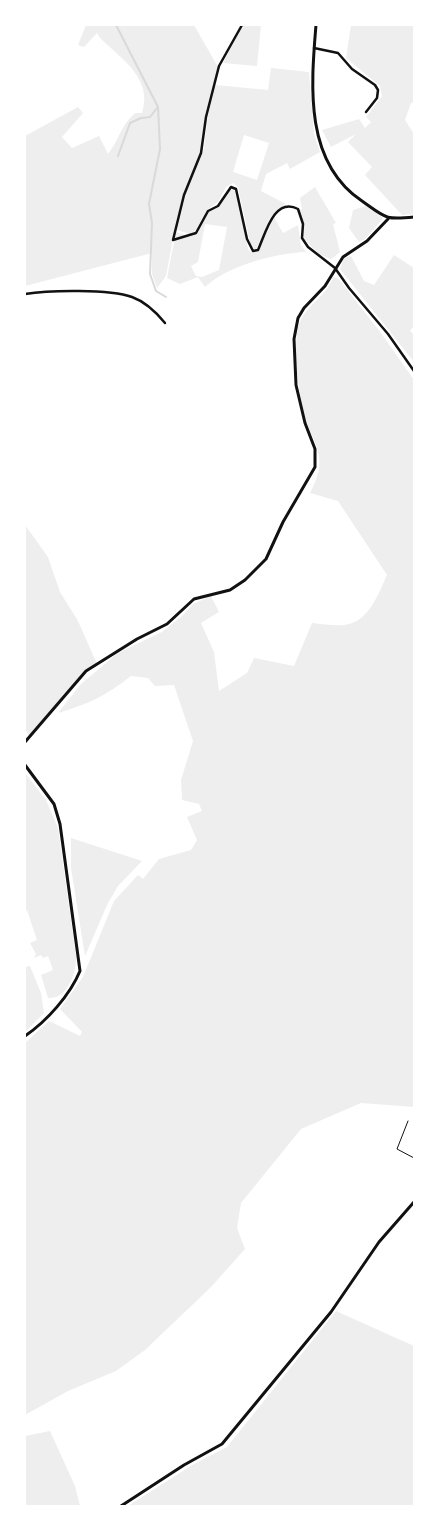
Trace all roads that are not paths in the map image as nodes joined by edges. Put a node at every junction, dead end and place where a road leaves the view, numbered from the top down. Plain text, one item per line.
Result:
1 (242, 25) edge
2 (316, 25) edge
3 (314, 48) junction
4 (366, 112) dead end
5 (414, 217) edge
6 (388, 219) junction
7 (335, 268) junction
8 (25, 294) edge
9 (165, 323) dead end
10 (414, 371) edge
11 (25, 742) edge
12 (25, 765) edge
13 (25, 1036) edge
14 (408, 1121) dead end
15 (414, 1158) edge
16 (414, 1202) edge
17 (121, 1506) edge

1 - 7 street
2 - 3 street
3 - 4 street
3 - 6 street
5 - 6 street
6 - 7 street
7 - 10 street
7 - 11 street
8 - 9 street
12 - 13 street
14 - 15 lane
16 - 17 street

